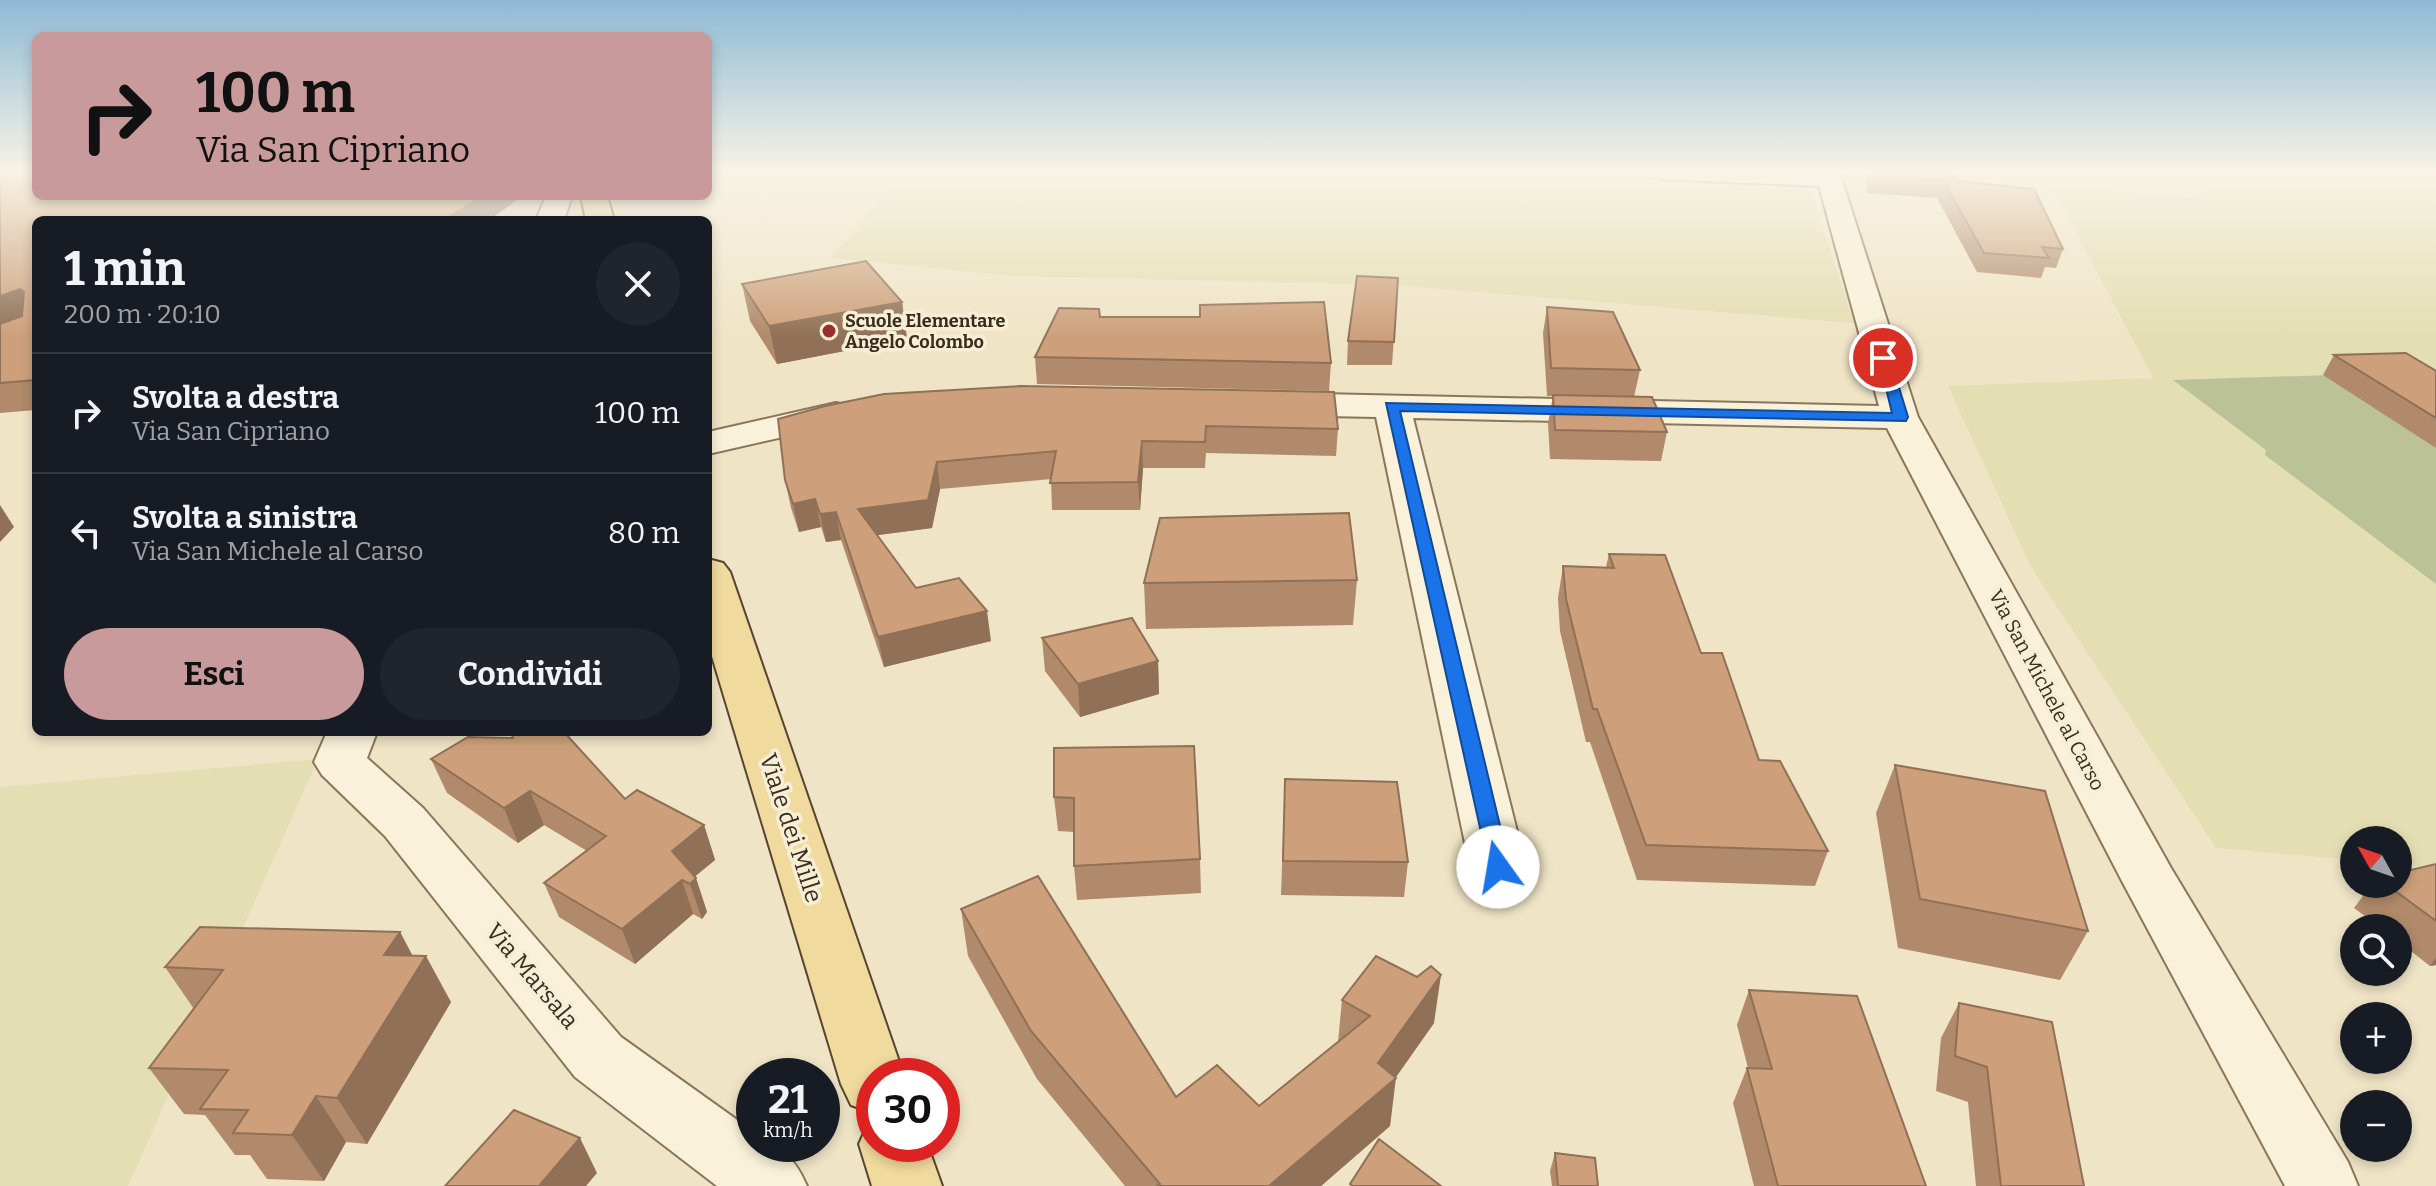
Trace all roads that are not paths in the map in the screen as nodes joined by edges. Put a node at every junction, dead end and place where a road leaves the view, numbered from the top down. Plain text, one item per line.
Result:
1 (1843, 226) edge
2 (1237, 403) edge
3 (1392, 406) junction
4 (875, 407) edge
5 (1900, 417) junction
6 (712, 442) edge
7 (712, 584) edge
8 (350, 736) edge
9 (1498, 867) dead end
10 (866, 1058) edge
11 (899, 1162) edge
12 (772, 1186) edge
13 (907, 1186) edge
14 (2323, 1186) edge

1 - 5 street, Via San Michele al Carso
2 - 3 street
3 - 5 street
3 - 9 street
4 - 6 street
5 - 14 street, Via San Michele al Carso
7 - 10 main road, Viale dei Mille
8 - 12 street, Via Marsala
11 - 13 main road

